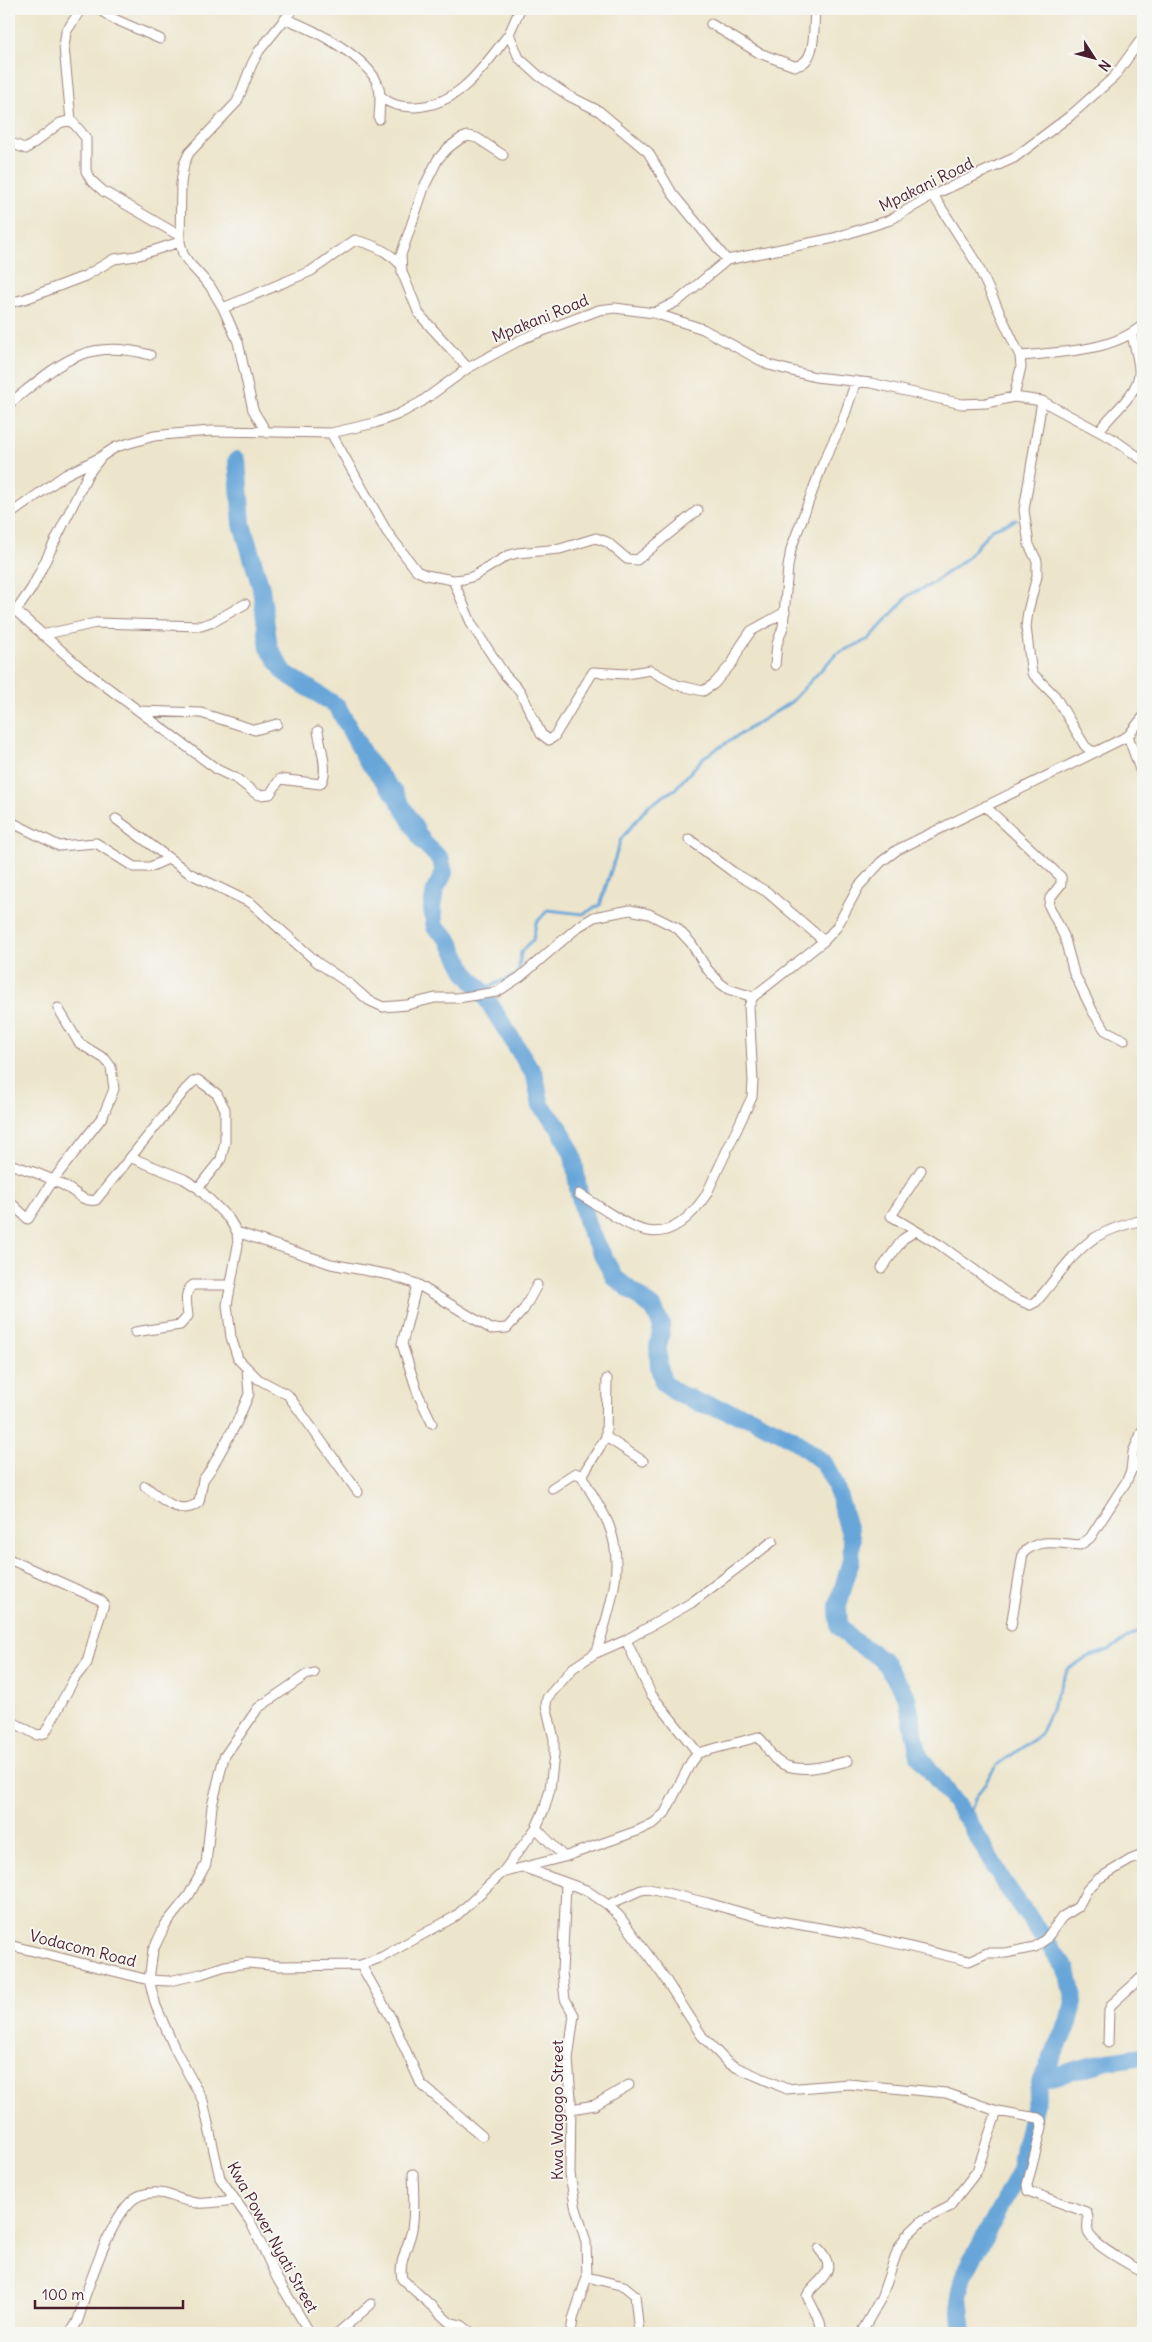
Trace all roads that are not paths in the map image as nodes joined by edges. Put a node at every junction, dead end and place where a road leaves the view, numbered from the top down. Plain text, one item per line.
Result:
1 (81, 9) edge
2 (98, 9) edge
3 (293, 9) edge
4 (520, 9) edge
5 (815, 9) edge
6 (286, 19) junction
7 (711, 24) dead end
8 (509, 34) junction
9 (1143, 37) edge
10 (160, 39) dead end
11 (380, 95) junction
12 (379, 119) dead end
13 (71, 120) junction
14 (9, 142) edge
15 (503, 155) dead end
16 (933, 195) junction
17 (180, 239) junction
18 (727, 260) junction
19 (400, 264) junction
20 (9, 303) edge
21 (223, 308) junction
22 (654, 313) junction
23 (1143, 325) edge
24 (1132, 335) junction
25 (150, 355) dead end
26 (1020, 356) junction
27 (468, 368) junction
28 (856, 382) junction
29 (1014, 397) junction
30 (1042, 401) junction
31 (9, 404) edge
32 (1099, 431) junction
33 (267, 433) junction
34 (331, 433) junction
35 (102, 456) junction
36 (1143, 460) edge
37 (698, 510) dead end
38 (9, 515) edge
39 (453, 580) junction
40 (245, 604) dead end
41 (12, 611) edge
42 (785, 612) junction
43 (42, 635) junction
44 (775, 665) dead end
45 (139, 711) junction
46 (1143, 717) edge
47 (277, 724) dead end
48 (318, 732) dead end
49 (1128, 736) junction
50 (1097, 752) junction
51 (1143, 778) edge
52 (985, 806) junction
53 (116, 819) dead end
54 (9, 821) edge
55 (689, 839) dead end
56 (168, 859) junction
57 (824, 941) junction
58 (753, 998) junction
59 (58, 1008) dead end
60 (1124, 1040) dead end
61 (132, 1158) junction
62 (9, 1164) edge
63 (921, 1170) dead end
64 (54, 1179) junction
65 (198, 1188) junction
66 (579, 1194) dead end
67 (9, 1202) edge
68 (1143, 1220) edge
69 (237, 1232) junction
70 (914, 1232) junction
71 (882, 1268) dead end
72 (417, 1284) junction
73 (230, 1285) junction
74 (537, 1285) dead end
75 (135, 1332) dead end
76 (247, 1370) junction
77 (607, 1379) dead end
78 (432, 1423) dead end
79 (1143, 1429) edge
80 (606, 1437) junction
81 (643, 1462) dead end
82 (1132, 1463) junction
83 (1143, 1471) edge
84 (582, 1476) junction
85 (145, 1486) dead end
86 (552, 1488) dead end
87 (358, 1492) dead end
88 (773, 1541) dead end
89 (9, 1559) edge
90 (1011, 1626) dead end
91 (626, 1640) junction
92 (594, 1654) junction
93 (314, 1673) dead end
94 (9, 1720) edge
95 (698, 1753) junction
96 (848, 1761) dead end
97 (536, 1828) junction
98 (1143, 1855) edge
99 (564, 1856) junction
100 (525, 1868) junction
101 (502, 1873) junction
102 (566, 1885) junction
103 (608, 1905) junction
104 (9, 1945) edge
105 (362, 1965) junction
106 (1143, 1976) edge
107 (149, 1980) junction
108 (1108, 2043) dead end
109 (629, 2085) dead end
110 (571, 2109) junction
111 (997, 2111) junction
112 (482, 2136) dead end
113 (413, 2174) dead end
114 (235, 2200) junction
115 (819, 2249) dead end
116 (1143, 2272) edge
117 (587, 2277) junction
118 (370, 2304) dead end
119 (68, 2333) edge
120 (310, 2333) edge
121 (338, 2333) edge
122 (472, 2333) edge
123 (571, 2333) edge
124 (639, 2333) edge
125 (822, 2333) edge
126 (861, 2333) edge

1 - 13 street
2 - 10 street
3 - 6 street
4 - 8 street
5 - 7 street
6 - 11 street
6 - 17 street
8 - 11 street
8 - 18 street
9 - 16 street, Mpakani Road
11 - 12 street
13 - 14 street
13 - 17 street
15 - 19 street
16 - 18 street, Mpakani Road
16 - 26 street
17 - 20 street
17 - 21 street
18 - 22 street, Mpakani Road
19 - 21 street
19 - 27 street
21 - 33 street
22 - 27 street, Mpakani Road
22 - 28 street
23 - 24 street
24 - 26 street
24 - 32 street
25 - 31 street
26 - 29 street
27 - 34 street, Mpakani Road
28 - 29 street
28 - 42 street
29 - 30 street
30 - 32 street
30 - 50 street
32 - 36 street
33 - 34 street, Mpakani Road
33 - 35 street, Mpakani Road
34 - 39 street
35 - 38 street
35 - 41 street, Mpakani Road
37 - 39 street
39 - 42 street
40 - 43 street
41 - 43 street
42 - 44 street
43 - 45 street
45 - 47 street
45 - 48 street
46 - 49 street
49 - 50 street
49 - 51 street
50 - 52 street
52 - 57 street
52 - 60 street
53 - 56 street
54 - 56 street
55 - 57 street
56 - 58 street
57 - 58 street
58 - 66 street
59 - 64 street
61 - 64 street
61 - 65 street
61 - 65 street
62 - 64 street
63 - 70 street
64 - 67 street
65 - 69 street
68 - 70 street
69 - 72 street
69 - 73 street
70 - 71 street
72 - 74 street
72 - 78 street
73 - 75 street
73 - 76 street
76 - 85 street
76 - 87 street
77 - 80 street
79 - 82 street
80 - 81 street
80 - 84 street
82 - 83 street
82 - 90 street
84 - 86 street
84 - 92 street
88 - 91 street
89 - 94 street
91 - 92 street
91 - 95 street
92 - 97 street
93 - 107 street
95 - 96 street
95 - 99 street
97 - 99 street
97 - 101 street
98 - 103 street
99 - 100 street
100 - 101 street
100 - 102 street
101 - 105 street
102 - 103 street
102 - 110 street, Kwa Wagogo Street
103 - 111 street
104 - 107 street, Vodacom Road
105 - 107 street
105 - 112 street
106 - 108 street
107 - 114 street, Kwa Power Nyati Street
109 - 110 street
110 - 117 street, Kwa Wagogo Street
111 - 116 street
111 - 126 street
113 - 122 street
114 - 119 street
114 - 120 street, Kwa Power Nyati Street
115 - 125 street
117 - 123 street, Kwa Wagogo Street
117 - 124 street
118 - 121 street

